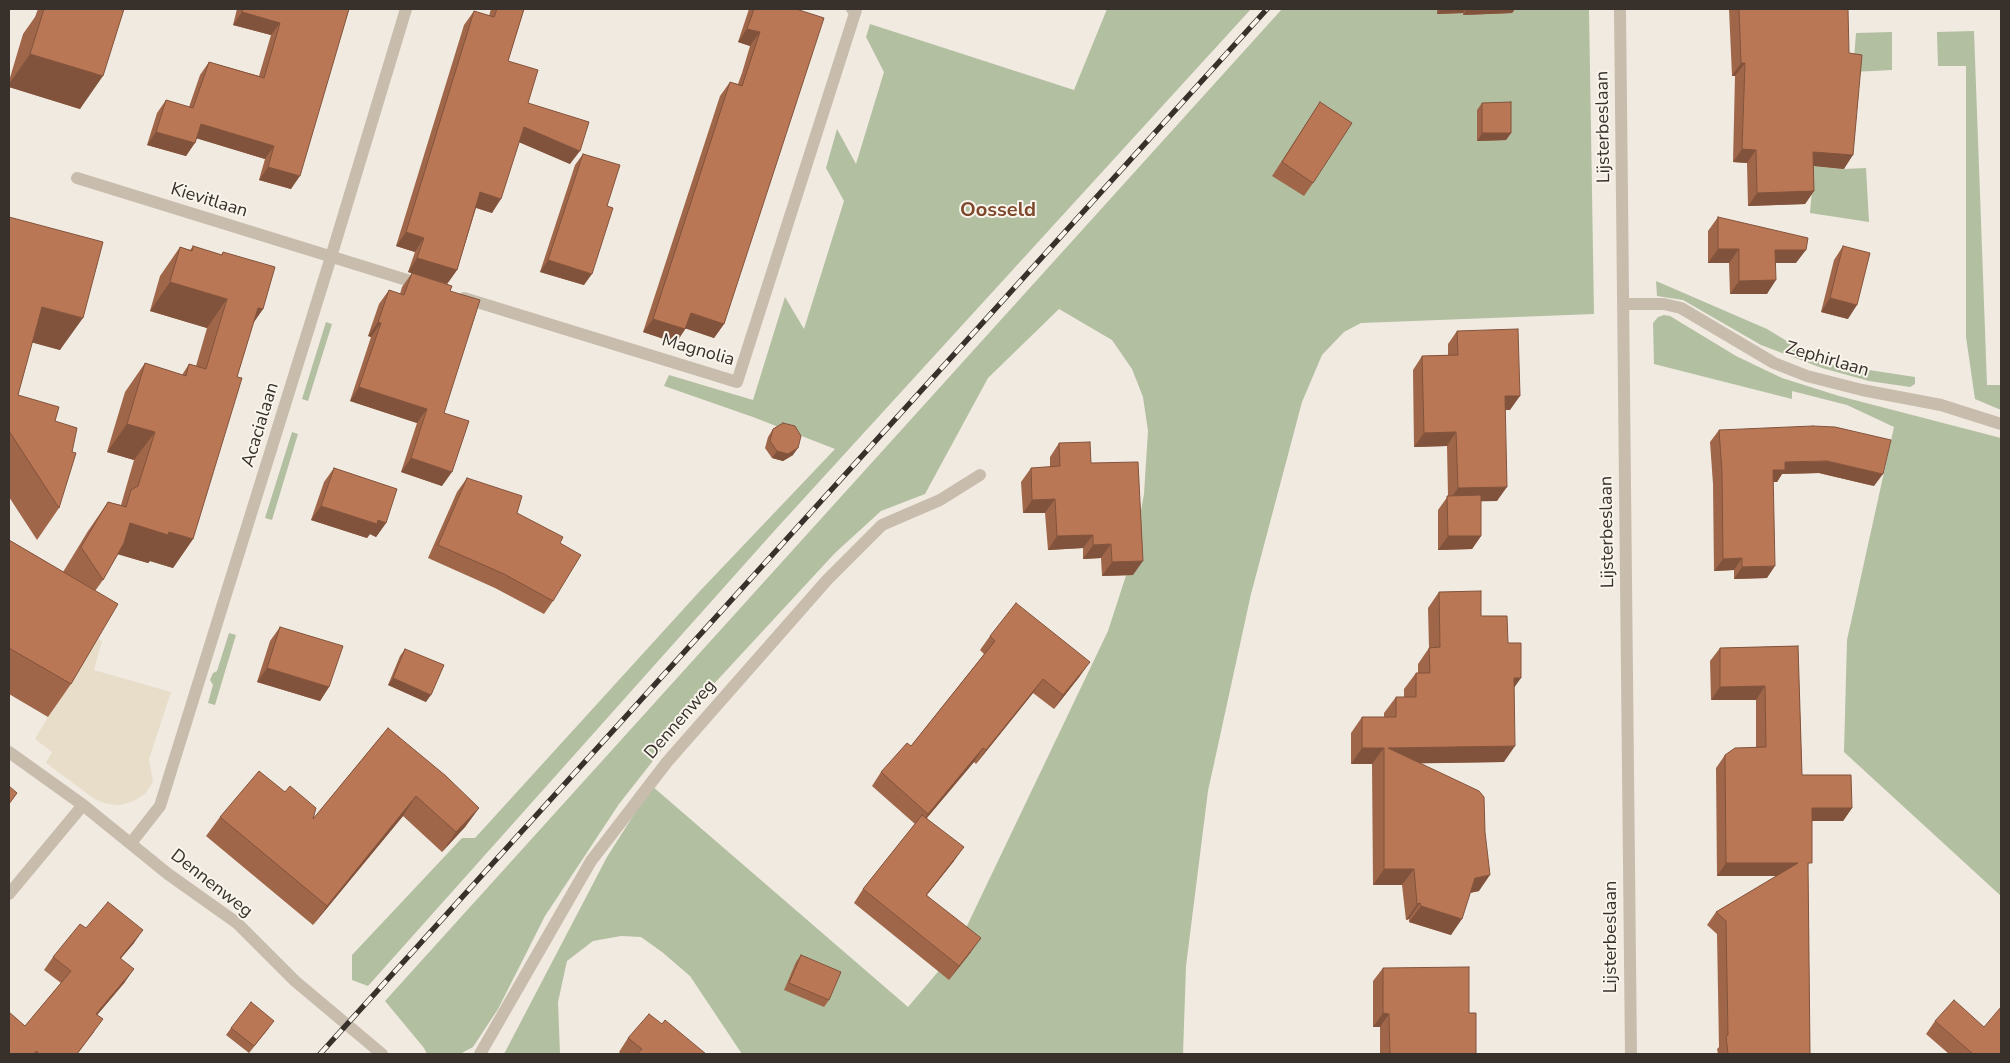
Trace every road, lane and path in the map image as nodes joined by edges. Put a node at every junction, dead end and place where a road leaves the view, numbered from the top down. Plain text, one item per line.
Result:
1 (406, 9) edge
2 (852, 9) edge
3 (1620, 9) edge
4 (77, 178) dead end
5 (331, 257) junction
6 (431, 288) edge
7 (450, 293) edge
8 (1624, 304) junction
9 (2001, 424) edge
10 (980, 475) dead end
11 (9, 752) edge
12 (83, 805) junction
13 (131, 843) junction
14 (9, 894) edge
15 (382, 1054) edge
16 (480, 1054) edge
17 (1631, 1054) edge

1 - 5 street, Acacialaan
2 - 7 street, Magnolia
3 - 8 street, Lijsterbeslaan
4 - 5 street, Kievitlaan
5 - 6 street
5 - 13 street, Acacialaan
8 - 9 street, Zephirlaan
8 - 17 street, Lijsterbeslaan
10 - 16 street, Dennenweg
11 - 12 street, Dennenweg
12 - 13 street, Dennenweg
12 - 14 street
13 - 15 street, Dennenweg

